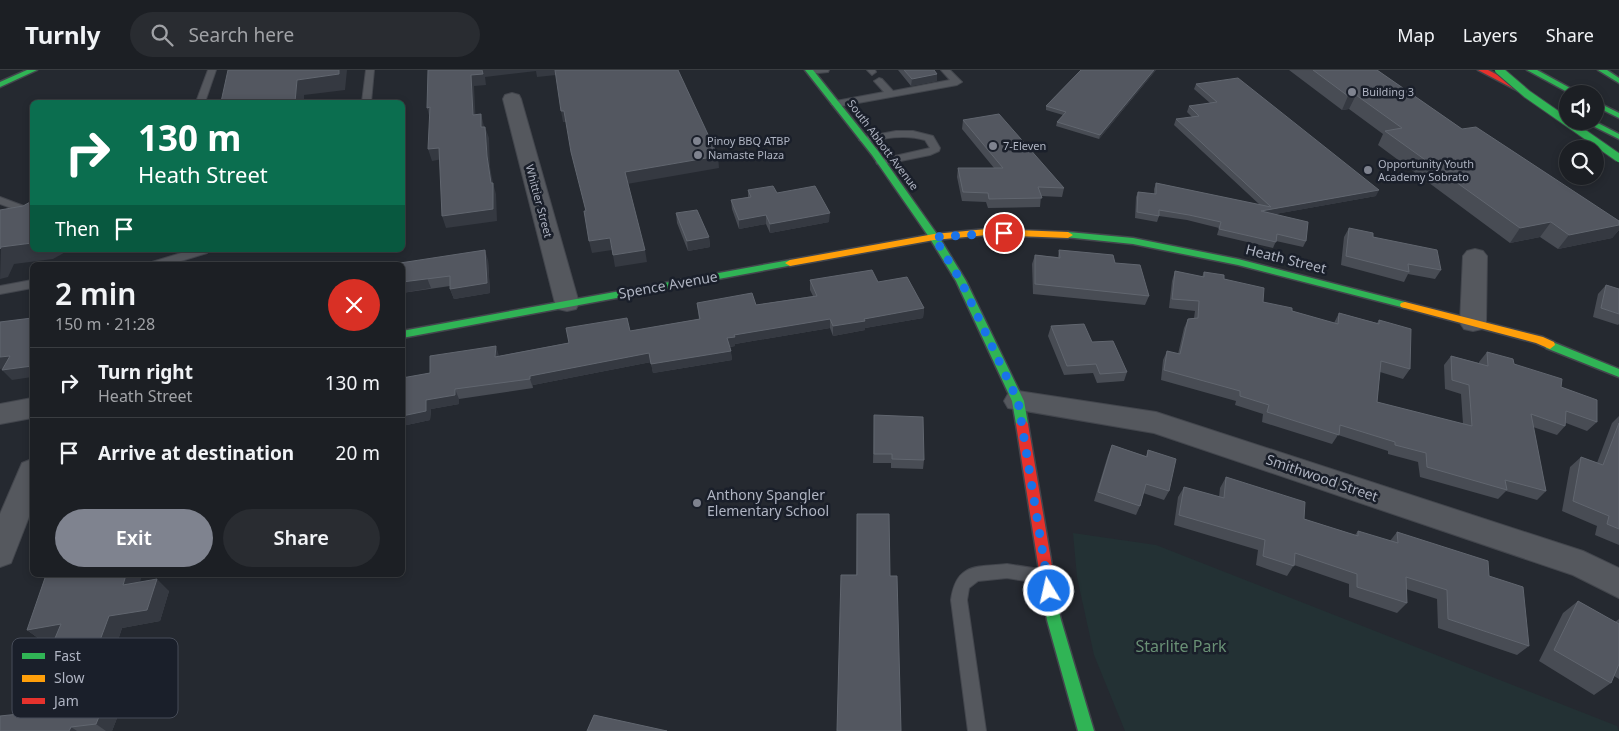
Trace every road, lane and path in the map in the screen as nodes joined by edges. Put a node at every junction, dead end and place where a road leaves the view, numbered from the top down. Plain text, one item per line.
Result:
1 (33, 70) edge
2 (212, 70) edge
3 (370, 70) edge
4 (826, 70) edge
5 (946, 70) edge
6 (1482, 70) edge
7 (1499, 70) edge
8 (1532, 70) edge
9 (1602, 70) edge
10 (810, 71) edge
11 (879, 81) dead end
12 (1619, 81) edge
13 (0, 85) edge
14 (1560, 85) edge
15 (891, 94) junction
16 (512, 99) dead end
17 (201, 100) edge
18 (366, 100) edge
19 (836, 104) junction
20 (1559, 108) edge
21 (1604, 108) edge
22 (1619, 116) edge
23 (1604, 130) edge
24 (1619, 137) edge
25 (864, 140) junction
26 (1619, 158) edge
27 (881, 162) junction
28 (0, 200) edge
29 (29, 208) edge
30 (0, 214) edge
31 (934, 237) junction
32 (197, 252) edge
33 (1478, 252) dead end
34 (165, 262) edge
35 (30, 284) edge
36 (0, 290) edge
37 (567, 303) junction
38 (1473, 322) junction
39 (405, 335) edge
40 (1619, 373) edge
41 (1018, 401) junction
42 (30, 408) edge
43 (0, 414) edge
44 (30, 476) edge
45 (0, 553) edge
46 (1046, 577) junction
47 (1619, 584) edge
48 (977, 731) edge
49 (1086, 731) edge

1 - 13 main road
2 - 17 lane
3 - 18 lane
4 - 10 lane
5 - 15 lane
6 - 20 main road
7 - 26 main road, bridge
8 - 14 main road
9 - 12 main road
10 - 19 main road, South Abbott Avenue
11 - 15 lane
15 - 19 lane
16 - 37 street, Whittier Street
19 - 25 main road, South Abbott Avenue
21 - 22 main road
23 - 24 main road
25 - 27 main road, South Abbott Avenue
25 - 27 lane
27 - 31 main road, South Abbott Avenue
28 - 29 lane
29 - 30 lane
31 - 37 main road, Spence Avenue
31 - 38 main road, Heath Street
31 - 41 main road, South Abbott Avenue
32 - 34 lane
33 - 38 street
35 - 36 lane
37 - 39 main road, Spence Avenue
38 - 40 main road, Heath Street
41 - 46 main road, South Abbott Avenue
41 - 47 street, Smithwood Street
42 - 43 street
44 - 45 street
46 - 48 lane
46 - 49 main road, South Abbott Avenue

